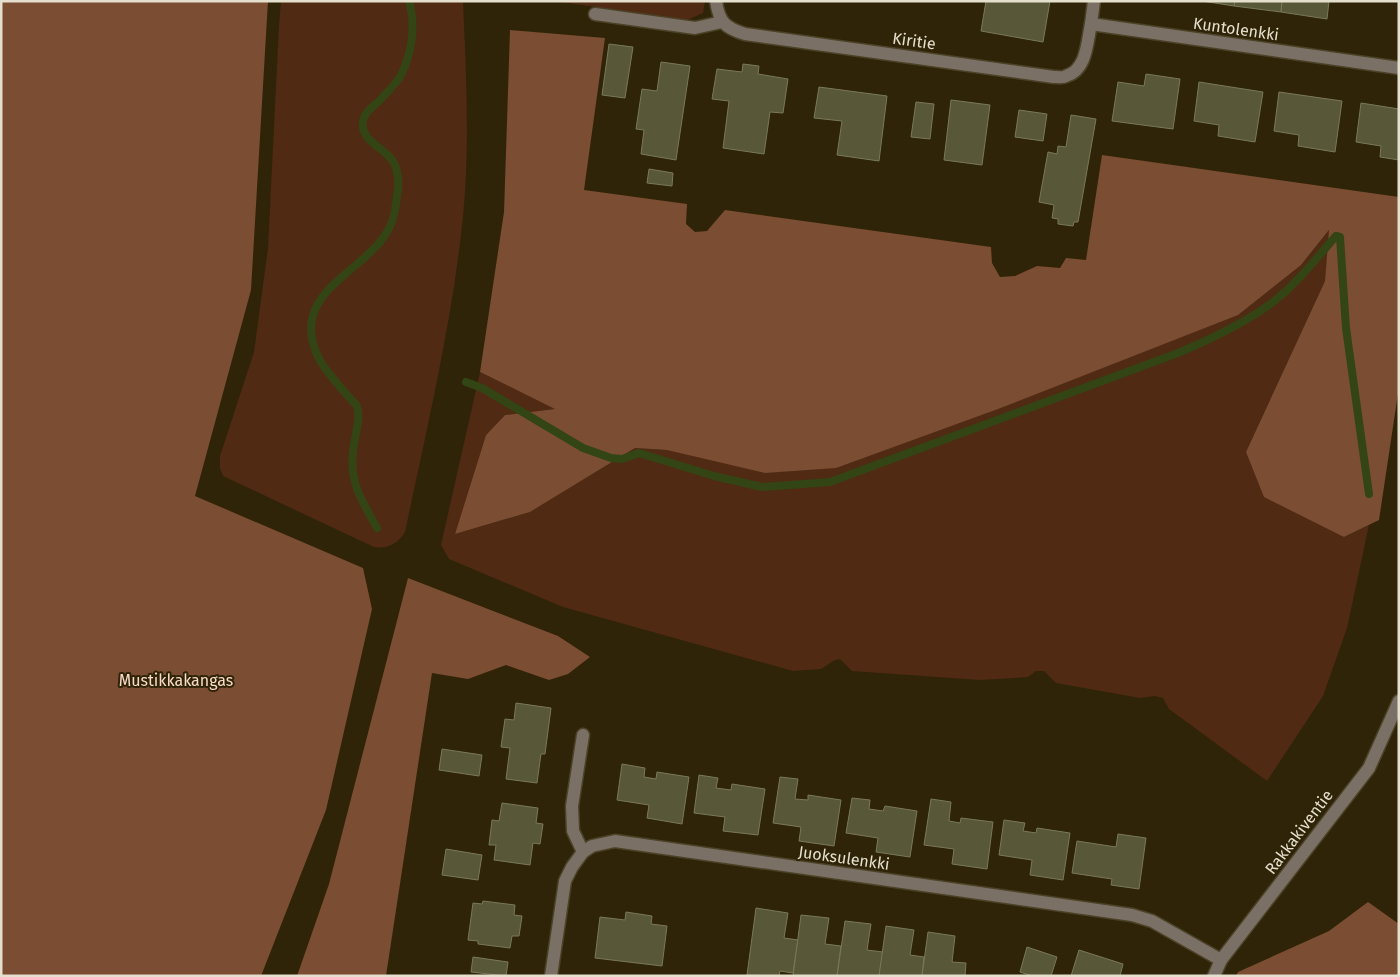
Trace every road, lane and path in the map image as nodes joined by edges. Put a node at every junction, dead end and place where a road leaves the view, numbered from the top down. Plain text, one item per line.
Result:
1 (716, 1) edge
2 (1094, 1) edge
3 (595, 14) dead end
4 (722, 22) junction
5 (1091, 24) junction
6 (1399, 68) edge
7 (1399, 701) edge
8 (583, 735) dead end
9 (583, 852) junction
10 (1221, 960) junction
11 (551, 976) edge
12 (1214, 976) edge

1 - 4 street
2 - 5 street
3 - 4 street
4 - 5 street, Kiritie
5 - 6 street, Kuntolenkki
7 - 10 street, Rakkakiventie
8 - 9 street
9 - 10 street, Juoksulenkki
9 - 11 street
10 - 12 street, Rakkakiventie

